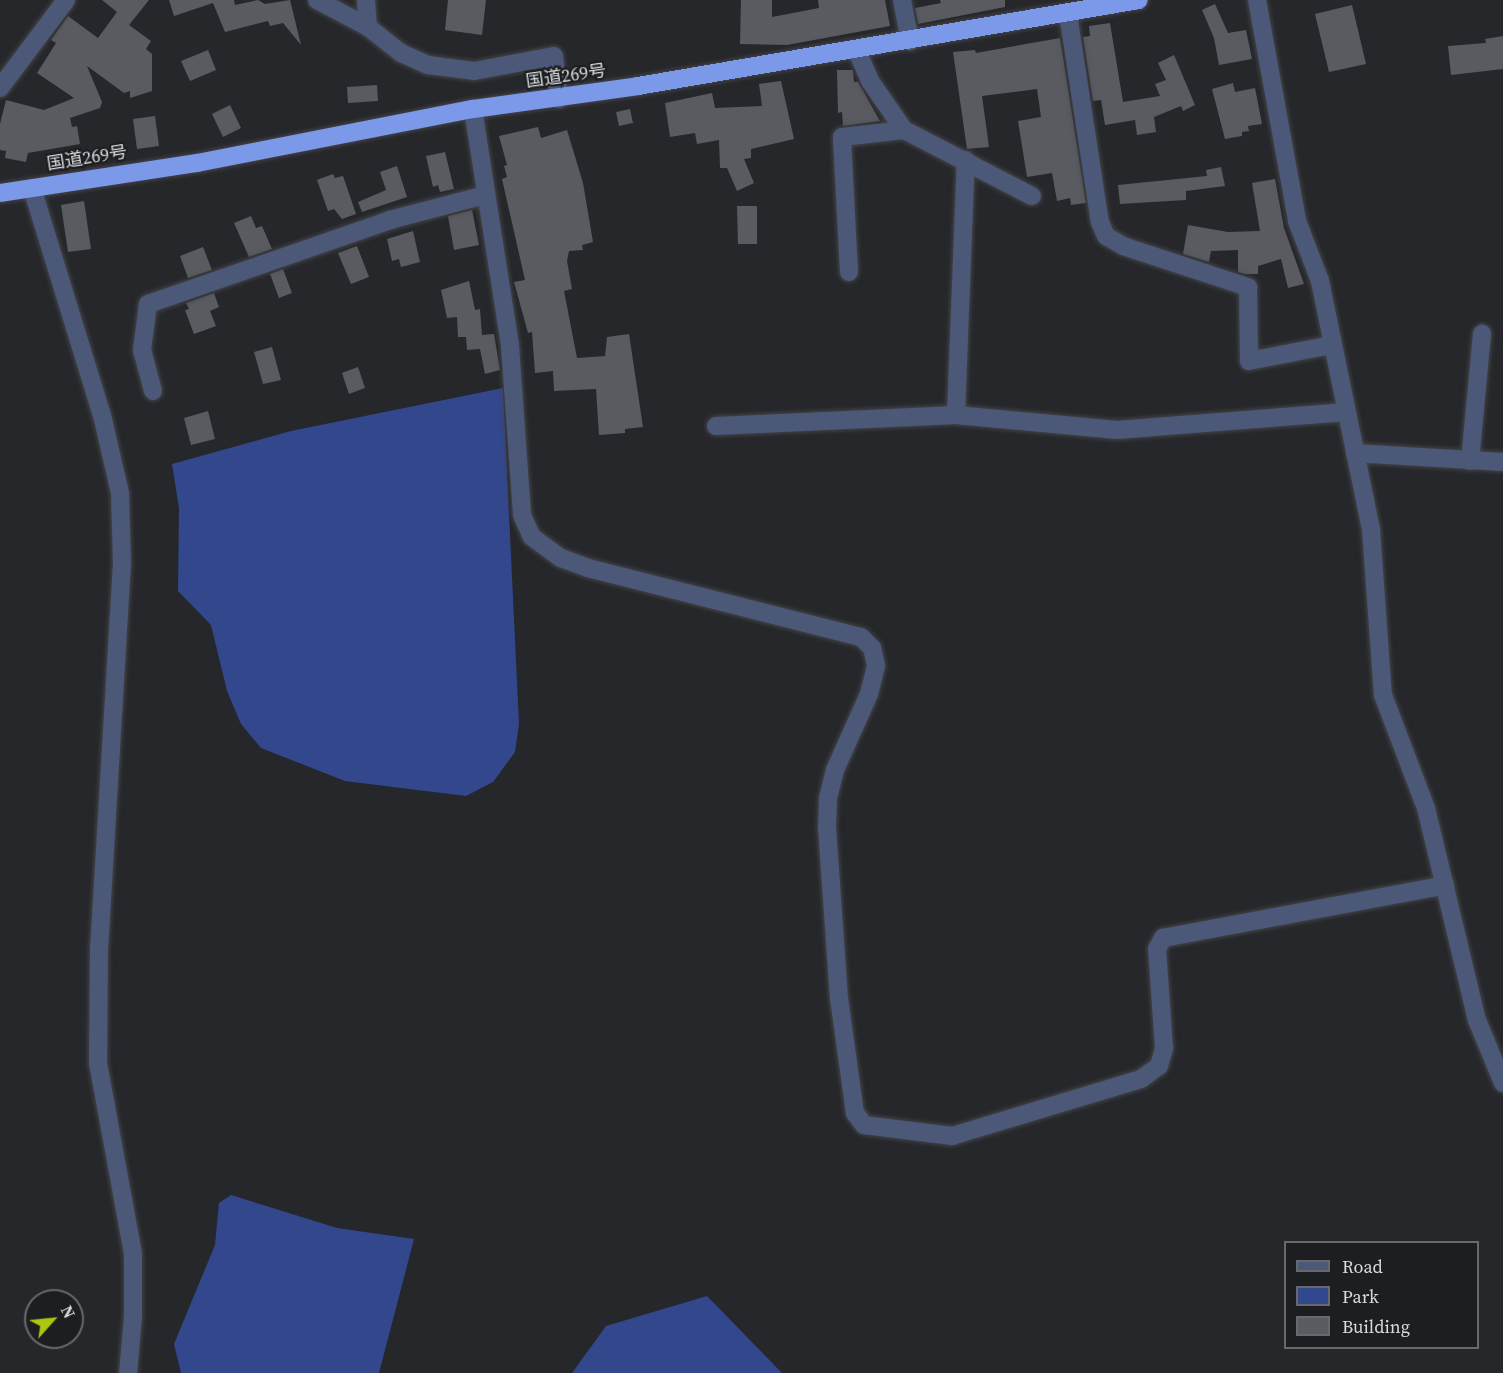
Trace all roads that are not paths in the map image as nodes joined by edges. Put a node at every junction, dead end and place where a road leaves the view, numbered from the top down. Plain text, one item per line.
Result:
1 (66, 0) edge
2 (317, 0) edge
3 (366, 0) edge
4 (902, 0) edge
5 (1139, 0) edge
6 (1257, 0) edge
7 (1068, 14) junction
8 (368, 27) junction
9 (910, 41) junction
10 (856, 49) junction
11 (0, 88) edge
12 (559, 99) junction
13 (473, 109) junction
14 (904, 130) junction
15 (966, 160) junction
16 (32, 188) junction
17 (0, 193) edge
18 (485, 195) junction
19 (1032, 196) dead end
20 (849, 272) dead end
21 (1482, 333) dead end
22 (1331, 345) junction
23 (153, 391) dead end
24 (1346, 412) junction
25 (957, 415) junction
26 (716, 426) dead end
27 (1355, 453) junction
28 (1470, 461) junction
29 (1503, 462) edge
30 (1446, 885) junction
31 (1503, 1083) edge
32 (128, 1373) edge

1 - 11 street
2 - 8 street
3 - 8 street
4 - 9 street
5 - 7 highway, 国道269号
6 - 22 street
7 - 9 highway, 国道269号
7 - 22 street
8 - 12 street
9 - 10 highway, 国道269号
10 - 12 highway, 国道269号
10 - 14 street
12 - 13 highway, 国道269号
13 - 16 highway, 国道269号
13 - 18 street
14 - 15 street
14 - 20 street
15 - 19 street
15 - 25 street
16 - 17 highway, 国道269号
16 - 32 street
18 - 23 street
18 - 30 street
21 - 28 street
22 - 24 street
24 - 25 street
24 - 27 street
25 - 26 street
27 - 28 street
27 - 30 street
28 - 29 street
30 - 31 street

